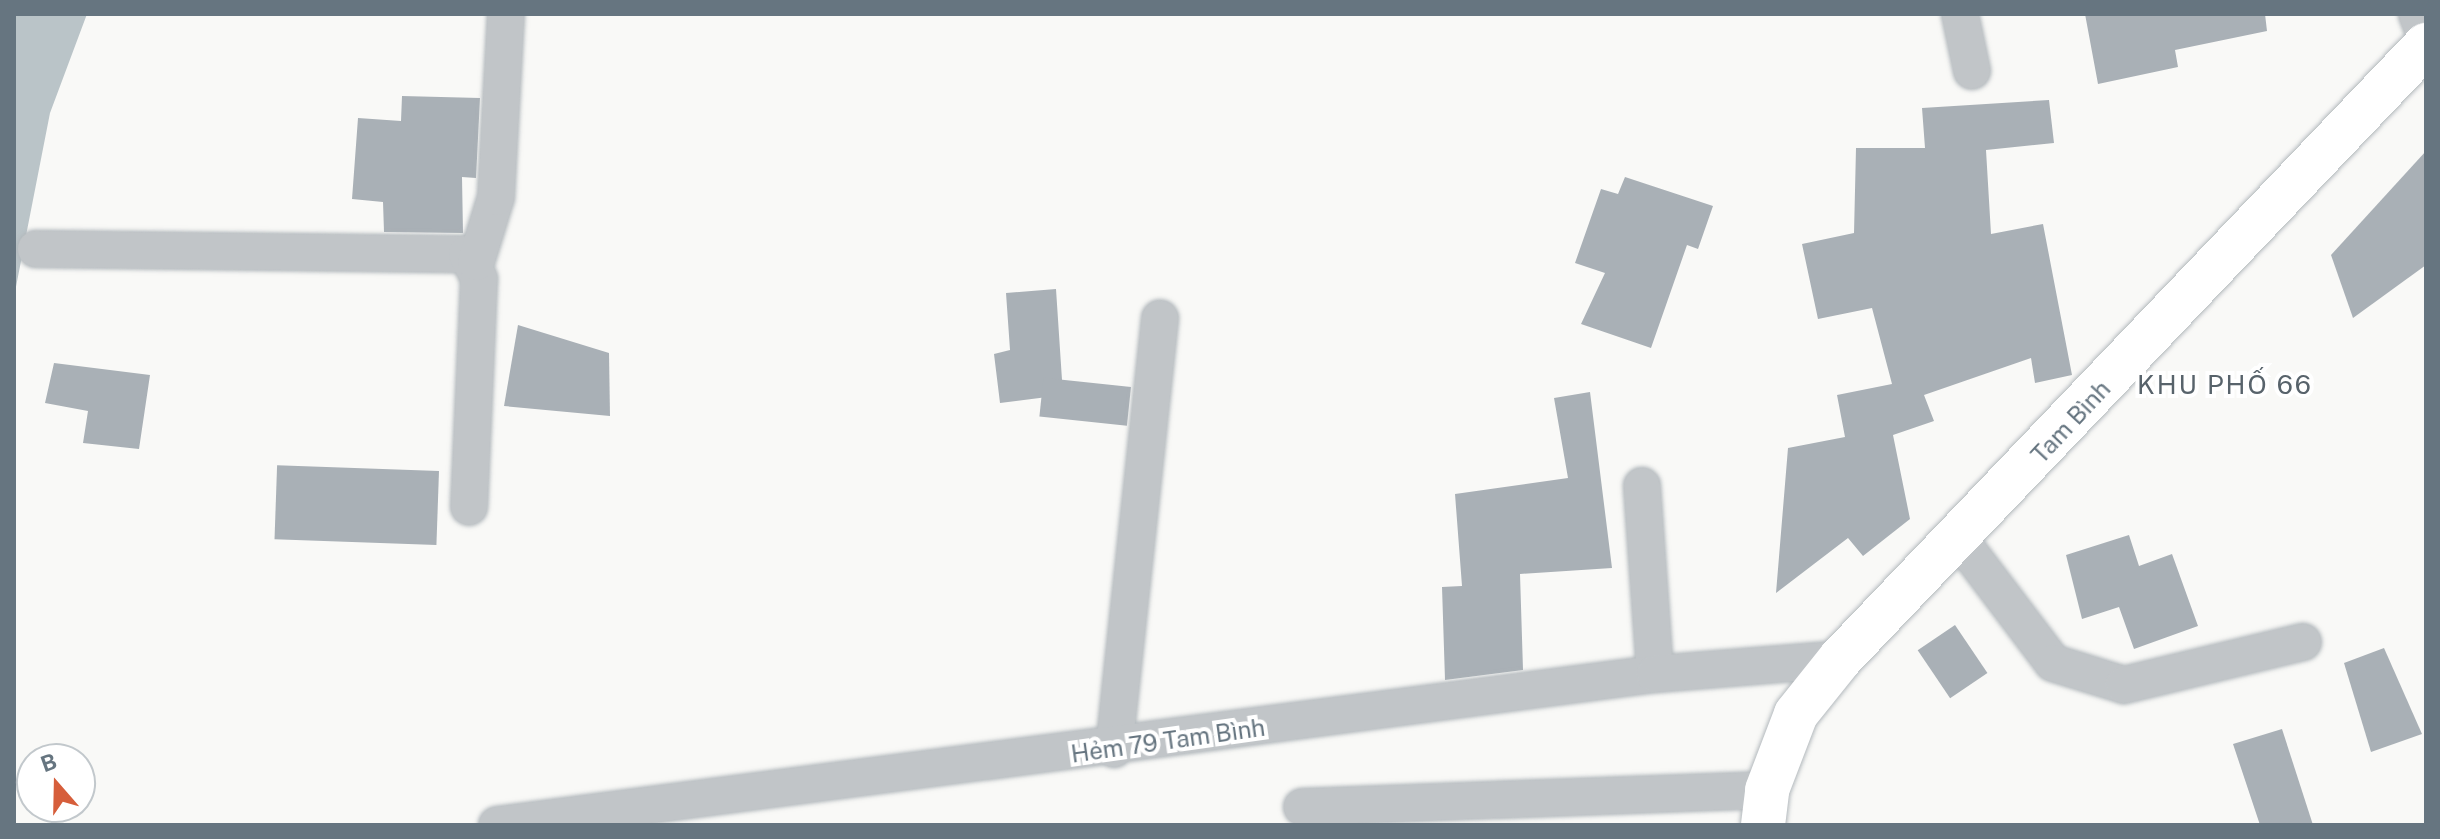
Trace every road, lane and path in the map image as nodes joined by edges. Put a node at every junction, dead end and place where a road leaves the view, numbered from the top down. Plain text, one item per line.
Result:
1 (506, 14) edge
2 (1960, 14) edge
3 (2417, 14) edge
4 (2426, 38) edge
5 (2426, 45) edge
6 (1972, 71) dead end
7 (36, 249) dead end
8 (476, 262) junction
9 (1160, 318) dead end
10 (1642, 486) dead end
11 (469, 507) dead end
12 (1960, 540) junction
13 (2303, 642) dead end
14 (1840, 659) junction
15 (1655, 674) junction
16 (1114, 749) junction
17 (1302, 807) dead end
18 (1765, 807) edge
19 (497, 825) edge

1 - 8 street
2 - 6 street
3 - 4 street
5 - 12 main road, Tam Bình
7 - 8 street
8 - 11 street
9 - 16 street
10 - 15 street
12 - 13 street
12 - 14 main road, Tam Bình
14 - 15 street, Hẻm 79 Tam Bình
14 - 18 main road, Tam Bình
15 - 16 street, Hẻm 79 Tam Bình
16 - 19 street, Hẻm 79 Tam Bình
17 - 18 street

